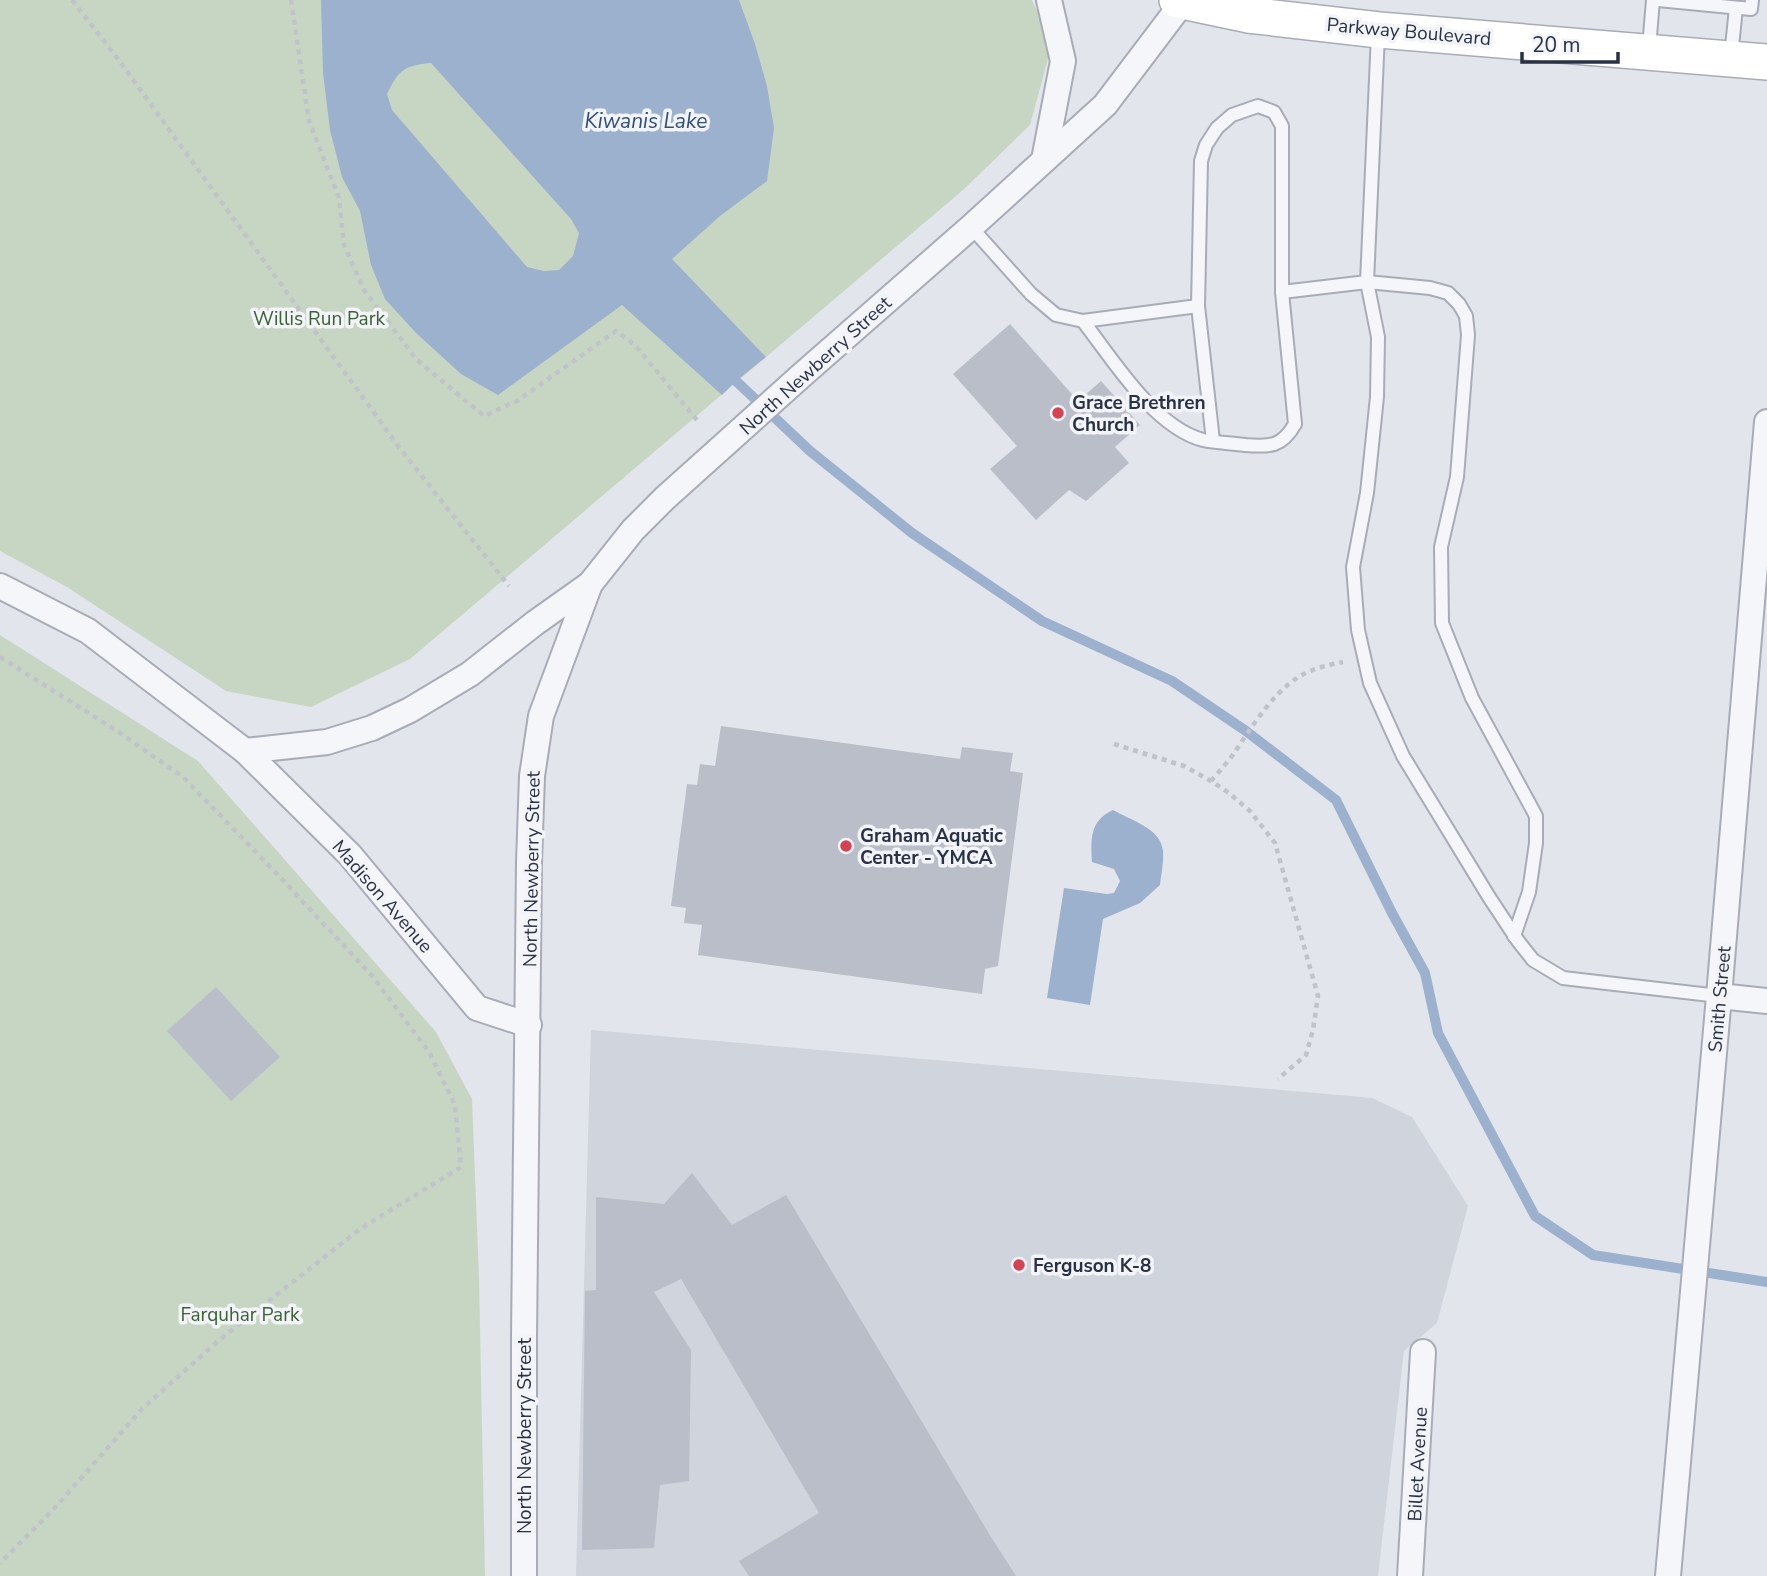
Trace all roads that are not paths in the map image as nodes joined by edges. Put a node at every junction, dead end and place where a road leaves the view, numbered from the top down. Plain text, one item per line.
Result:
1 (1049, 0) edge
2 (1656, 0) edge
3 (1752, 0) edge
4 (1181, 1) edge
5 (1736, 8) junction
6 (1379, 30) junction
7 (1648, 52) junction
8 (1730, 59) junction
9 (1767, 62) edge
10 (1044, 160) junction
11 (971, 227) junction
12 (1367, 282) junction
13 (1282, 292) junction
14 (1198, 306) junction
15 (1083, 321) junction
16 (1767, 422) edge
17 (1213, 441) junction
18 (590, 584) junction
19 (0, 586) edge
20 (245, 751) junction
21 (1514, 936) junction
22 (1719, 996) junction
23 (1767, 1001) edge
24 (528, 1025) junction
25 (1423, 1352) dead end
26 (524, 1576) edge
27 (1410, 1576) edge
28 (1668, 1576) edge

1 - 10 street
2 - 5 lane
2 - 7 lane
3 - 5 lane
4 - 6 street, Parkway Boulevard
4 - 10 street, North Newberry Street
5 - 8 lane
6 - 7 street, Parkway Boulevard
6 - 12 lane
7 - 8 street, Parkway Boulevard
8 - 9 street, Parkway Boulevard
10 - 11 street, North Newberry Street
11 - 15 lane
11 - 18 street, North Newberry Street
12 - 13 lane
12 - 21 lane
12 - 21 lane
13 - 14 lane
13 - 17 lane
14 - 15 lane
14 - 17 lane
15 - 17 lane
16 - 22 street, Smith Street
18 - 20 street
18 - 24 street, North Newberry Street
19 - 20 street, Madison Avenue
20 - 24 street, Madison Avenue
21 - 22 lane
22 - 23 street
22 - 28 street, Smith Street
24 - 26 street, North Newberry Street
25 - 27 street, Billet Avenue

